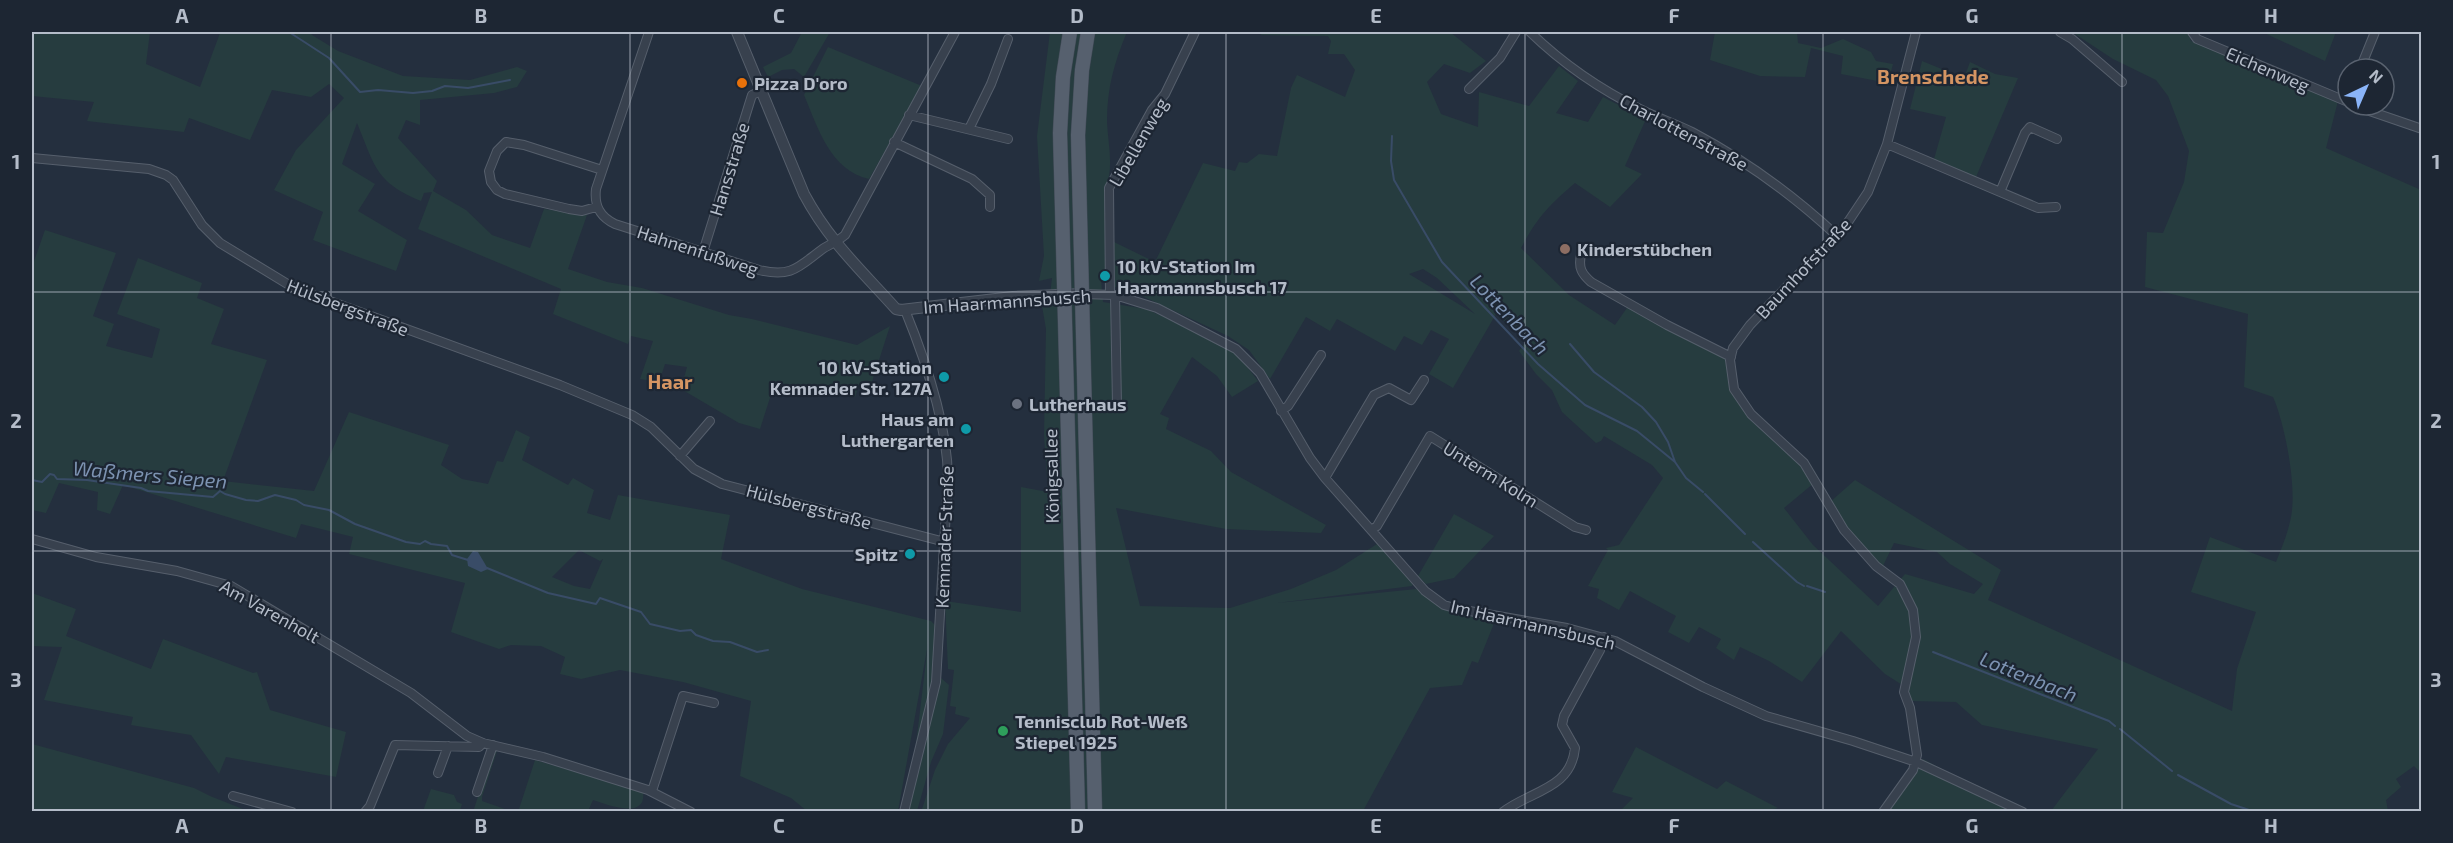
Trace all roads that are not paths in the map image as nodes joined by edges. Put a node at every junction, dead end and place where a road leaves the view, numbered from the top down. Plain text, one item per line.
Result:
1 (649, 32) edge
2 (737, 32) edge
3 (955, 32) edge
4 (1070, 32) edge
5 (1088, 32) edge
6 (1195, 32) edge
7 (1516, 32) edge
8 (1530, 32) edge
9 (1916, 32) edge
10 (2060, 32) edge
11 (2192, 32) edge
12 (2375, 32) edge
13 (1008, 39) dead end
14 (2365, 57) edge
15 (2122, 82) dead end
16 (1469, 88) dead end
17 (761, 91) junction
18 (2336, 97) edge
19 (909, 115) junction
20 (2384, 117) edge
21 (969, 129) junction
22 (2421, 129) edge
23 (1008, 139) dead end
24 (2057, 139) dead end
25 (894, 142) junction
26 (1887, 144) junction
27 (32, 158) edge
28 (602, 170) junction
29 (2000, 192) junction
30 (596, 207) junction
31 (990, 207) dead end
32 (2056, 207) dead end
33 (1836, 236) junction
34 (835, 243) junction
35 (703, 252) junction
36 (1581, 255) dead end
37 (1064, 293) junction
38 (1082, 294) junction
39 (1112, 295) junction
40 (905, 310) junction
41 (1321, 355) dead end
42 (1731, 357) junction
43 (1424, 380) dead end
44 (1117, 405) dead end
45 (1281, 411) junction
46 (710, 421) dead end
47 (680, 456) junction
48 (1324, 478) junction
49 (1371, 530) junction
50 (1586, 530) dead end
51 (32, 539) edge
52 (945, 542) junction
53 (1604, 638) junction
54 (714, 703) dead end
55 (483, 743) junction
56 (493, 745) junction
57 (448, 746) junction
58 (1916, 762) junction
59 (438, 773) dead end
60 (652, 791) junction
61 (477, 792) dead end
62 (233, 796) dead end
63 (292, 812) edge
64 (365, 812) edge
65 (690, 812) edge
66 (904, 812) edge
67 (1078, 812) edge
68 (1095, 812) edge
69 (1503, 812) edge
70 (1883, 812) edge
71 (2023, 812) edge

1 - 28 street
2 - 17 street
3 - 19 street, Hahnenfußweg
4 - 37 main road, Königsallee
5 - 38 main road, Königsallee
6 - 39 street, Libellenweg
7 - 16 street
8 - 33 street, Charlottenstraße
9 - 26 street, Baumhofstraße
10 - 15 street
11 - 18 street, Eichenweg
12 - 14 street
13 - 21 street
17 - 34 street
17 - 35 street, Hansstraße
19 - 21 street
19 - 25 street, Hahnenfußweg
20 - 22 street, Eichenweg
21 - 23 street
24 - 29 street
25 - 31 street
25 - 34 street, Hahnenfußweg
26 - 29 street
26 - 33 street, Baumhofstraße
27 - 47 street, Hülsbergstraße
28 - 30 street
28 - 30 street
29 - 32 street
30 - 35 street, Hahnenfußweg
33 - 42 street, Baumhofstraße
34 - 35 street, Hahnenfußweg
34 - 40 street
36 - 42 street
37 - 38 street, Im Haarmannsbusch
37 - 40 street, Im Haarmannsbusch
37 - 67 main road, Königsallee
38 - 39 street, Im Haarmannsbusch
38 - 68 main road, Königsallee
39 - 44 street, Libellenweg
39 - 45 street, Im Haarmannsbusch
40 - 52 street, Kemnader Straße
41 - 45 street
42 - 58 street
43 - 48 street
45 - 48 street, Im Haarmannsbusch
46 - 47 street
47 - 52 street, Hülsbergstraße
48 - 49 street, Im Haarmannsbusch
49 - 50 street, Unterm Kolm
49 - 53 street, Im Haarmannsbusch
51 - 55 street, Am Varenholt
52 - 66 street, Kemnader Straße
53 - 58 street, Im Haarmannsbusch
53 - 69 street
54 - 60 street
55 - 56 street, Am Varenholt
55 - 57 street, Am Varenholt
56 - 60 street, Am Varenholt
56 - 61 street
57 - 59 street
57 - 64 street, Am Varenholt
58 - 70 street
58 - 71 street, Im Haarmannsbusch
60 - 65 street, Am Varenholt
62 - 63 street

